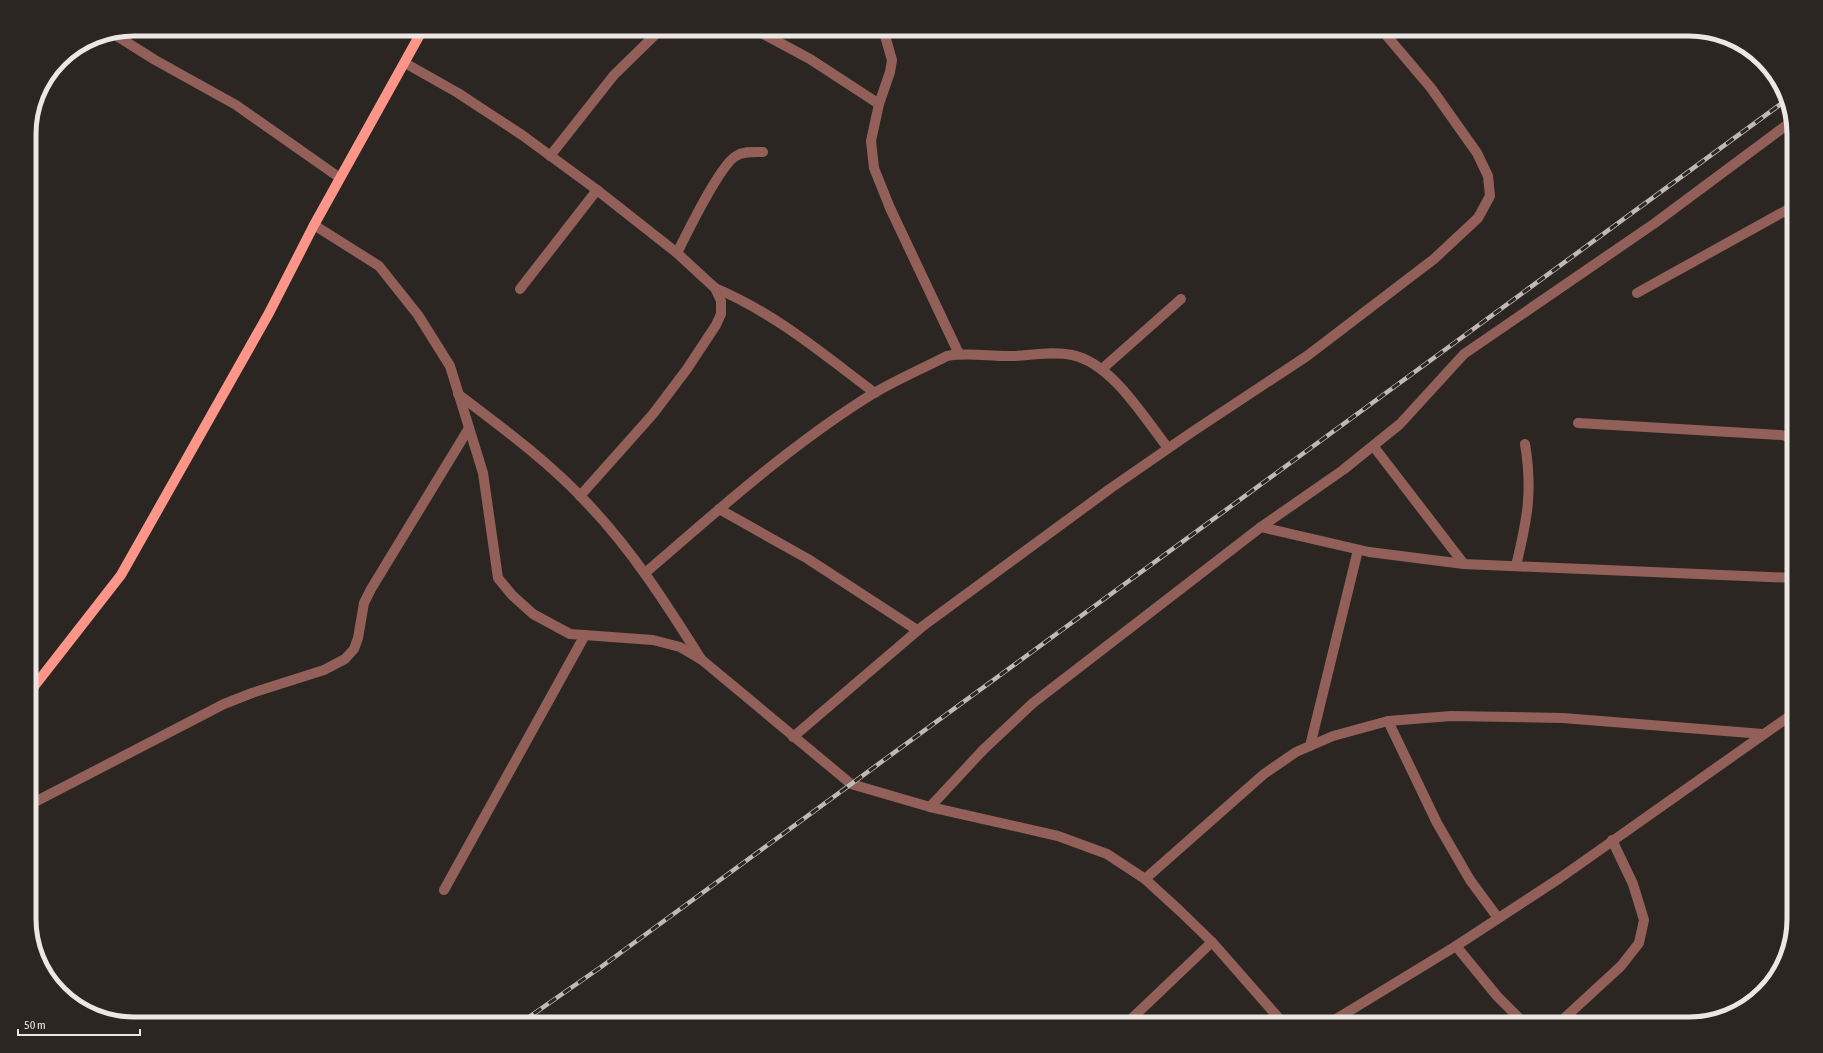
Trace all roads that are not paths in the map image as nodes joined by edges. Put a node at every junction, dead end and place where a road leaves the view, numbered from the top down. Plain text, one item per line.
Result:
1 (419, 36) edge
2 (654, 36) edge
3 (767, 36) edge
4 (885, 36) edge
5 (1387, 36) edge
6 (119, 37) edge
7 (405, 62) junction
8 (879, 104) junction
9 (1787, 125) edge
10 (763, 152) dead end
11 (550, 156) junction
12 (340, 178) junction
13 (597, 190) junction
14 (1787, 210) edge
15 (314, 225) junction
16 (677, 253) junction
17 (715, 288) junction
18 (520, 289) dead end
19 (1637, 293) dead end
20 (1181, 300) dead end
21 (959, 354) junction
22 (1102, 369) junction
23 (875, 393) junction
24 (458, 394) junction
25 (1578, 423) dead end
26 (469, 428) junction
27 (1787, 437) edge
28 (1525, 444) dead end
29 (1374, 447) junction
30 (1168, 448) junction
31 (580, 496) junction
32 (719, 509) junction
33 (1261, 527) junction
34 (1358, 550) junction
35 (1464, 564) junction
36 (1516, 566) junction
37 (645, 573) junction
38 (1787, 578) edge
39 (918, 630) junction
40 (585, 635) junction
41 (702, 660) junction
42 (36, 684) edge
43 (1787, 718) edge
44 (1388, 721) junction
45 (1763, 734) junction
46 (793, 736) junction
47 (1310, 746) junction
48 (36, 802) edge
49 (930, 807) junction
50 (1612, 840) junction
51 (1145, 880) junction
52 (444, 890) dead end
53 (1498, 918) junction
54 (1212, 942) junction
55 (1456, 946) junction
56 (1133, 1017) edge
57 (1278, 1017) edge
58 (1339, 1017) edge
59 (1518, 1017) edge
60 (1566, 1017) edge

1 - 7 main road
2 - 11 street
3 - 8 street
4 - 8 street
5 - 30 street
6 - 12 street
7 - 11 street
7 - 12 main road
8 - 21 street
9 - 29 street
10 - 16 street
11 - 13 street
12 - 15 main road
13 - 16 street
13 - 18 street
14 - 19 street
15 - 24 street
15 - 42 main road
16 - 17 street
17 - 23 street
17 - 31 street
20 - 22 street
21 - 22 street
21 - 23 street
22 - 30 street
23 - 32 street
24 - 26 street
24 - 31 street
25 - 27 street
26 - 40 street
26 - 48 street
28 - 36 street
29 - 33 street
29 - 35 street
30 - 39 street
31 - 37 street
32 - 37 street
32 - 39 street
33 - 34 street
33 - 49 street
34 - 35 street
34 - 47 street
35 - 36 street
36 - 38 street
37 - 41 street
39 - 46 street
40 - 41 street
40 - 52 street
41 - 46 street
43 - 45 street
44 - 45 street
44 - 47 street
44 - 53 street
45 - 50 street
46 - 49 street
47 - 51 street
49 - 51 street
50 - 53 street
50 - 60 street
51 - 54 street
53 - 55 street
54 - 56 street
54 - 57 street
55 - 58 street
55 - 59 street

